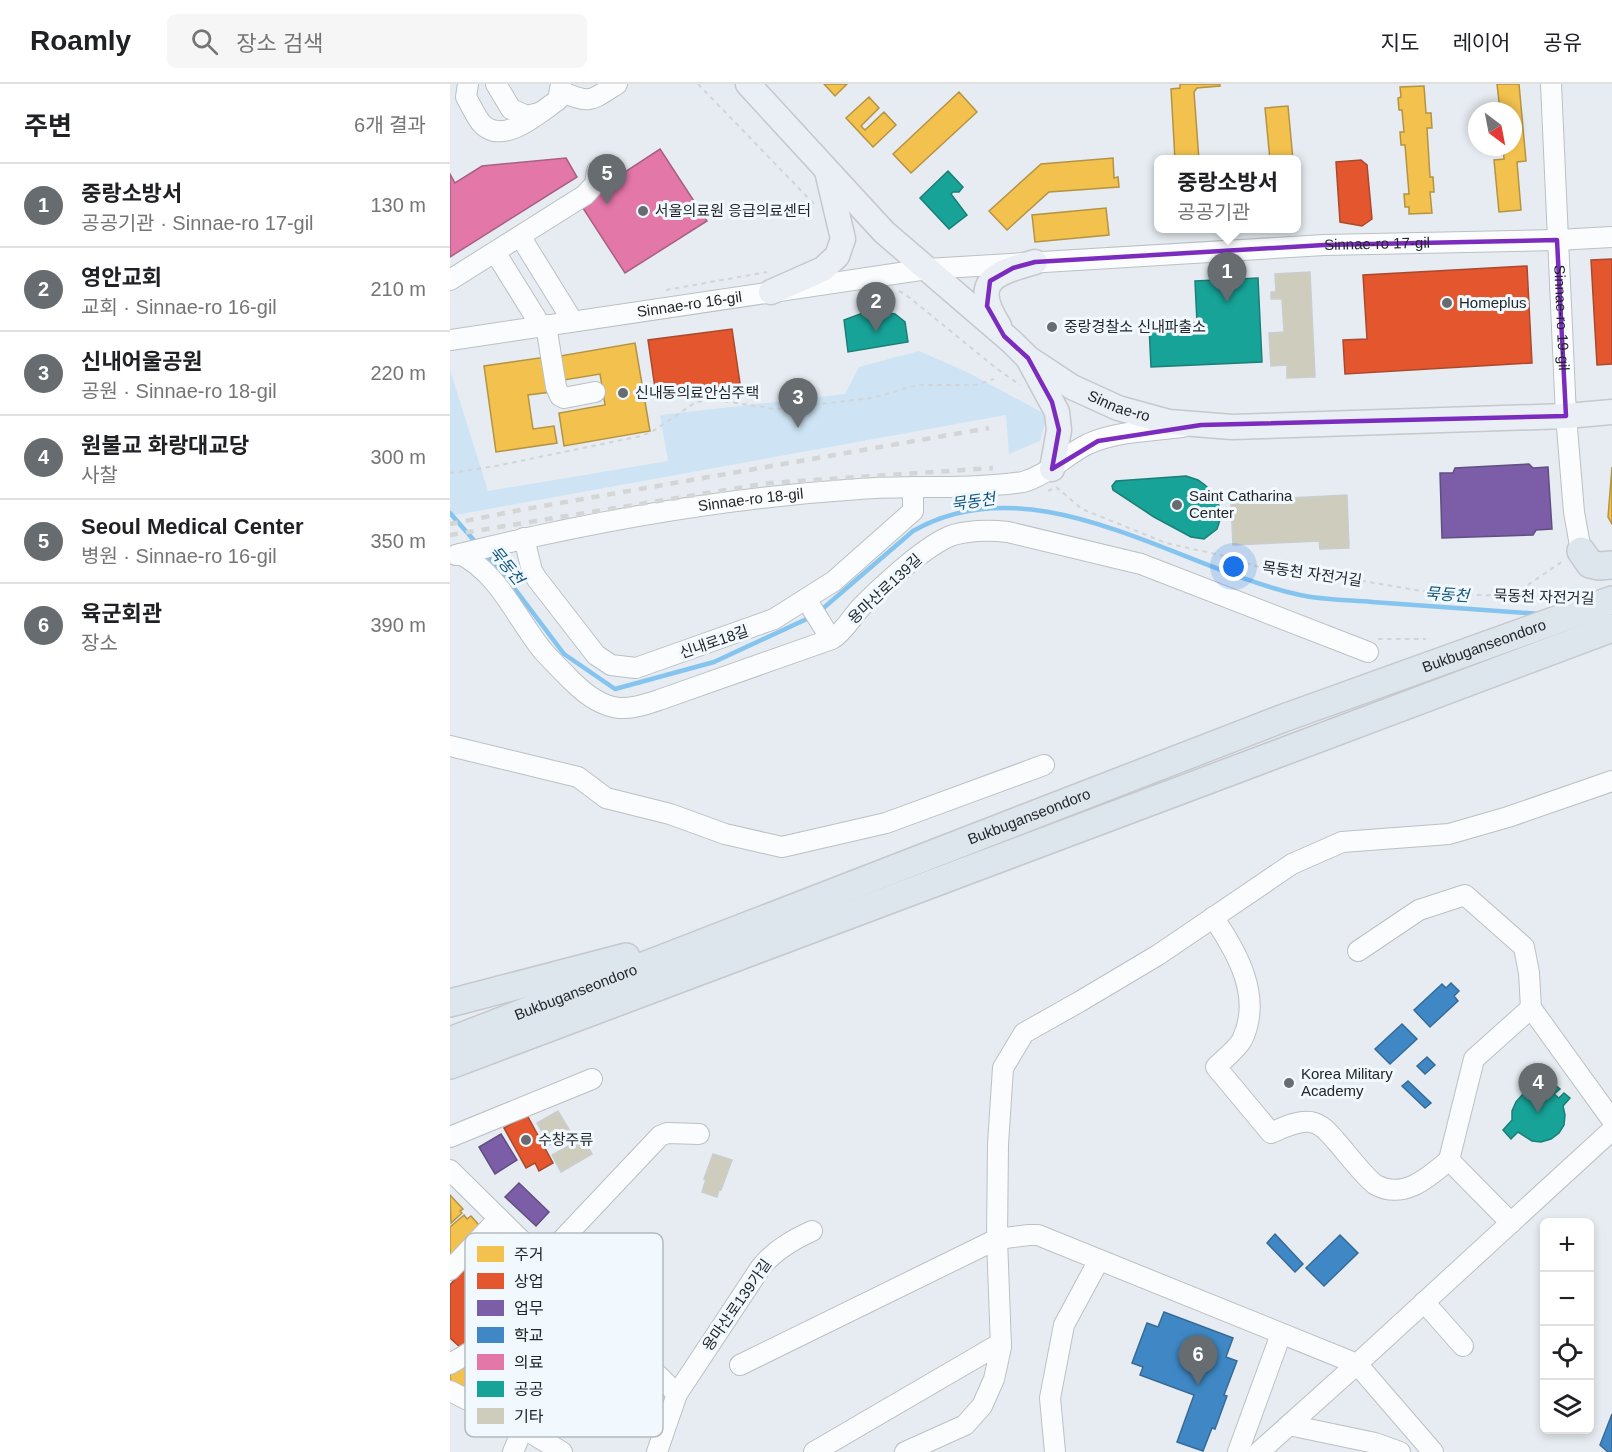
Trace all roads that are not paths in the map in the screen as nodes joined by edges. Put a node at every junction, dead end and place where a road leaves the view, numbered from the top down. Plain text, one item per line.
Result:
1 (468, 84) edge
2 (496, 84) edge
3 (617, 84) edge
4 (748, 84) edge
5 (1551, 84) edge
6 (561, 87) edge
7 (538, 113) junction
8 (827, 169) junction
9 (597, 171) dead end
10 (520, 236) junction
11 (1612, 237) edge
12 (1557, 240) junction
13 (495, 252) junction
14 (1035, 262) junction
15 (927, 269) junction
16 (450, 280) edge
17 (771, 281) junction
18 (572, 320) junction
19 (543, 326) junction
20 (1004, 336) junction
21 (450, 340) edge
22 (1028, 358) junction
23 (596, 392) dead end
24 (1612, 412) edge
25 (1566, 416) junction
26 (1201, 425) junction
27 (1054, 478) junction
28 (913, 487) junction
29 (524, 538) junction
30 (1581, 551) joint
31 (455, 555) edge
32 (1612, 565) edge
33 (806, 598) junction
34 (1612, 600) edge
35 (1612, 628) edge
36 (831, 639) junction
37 (1372, 645) road end
38 (450, 746) edge
39 (1044, 765) dead end
40 (1612, 781) edge
41 (1213, 917) junction
42 (735, 929) junction
43 (1358, 951) dead end
44 (450, 1003) edge
45 (1532, 1008) junction
46 (450, 1041) edge
47 (450, 1065) edge
48 (592, 1079) dead end
49 (1610, 1132) edge
50 (699, 1134) dead end
51 (450, 1137) edge
52 (1449, 1160) junction
53 (450, 1170) edge
54 (499, 1218) junction
55 (1510, 1223) junction
56 (812, 1231) dead end
57 (485, 1233) edge
58 (514, 1233) edge
59 (576, 1233) edge
60 (997, 1239) junction
61 (465, 1254) edge
62 (1099, 1260) junction
63 (450, 1270) edge
64 (1424, 1302) junction
65 (1281, 1334) junction
66 (1001, 1343) junction
67 (1463, 1346) dead end
68 (465, 1355) edge
69 (450, 1364) edge
70 (1357, 1364) junction
71 (740, 1365) dead end
72 (663, 1380) edge
73 (450, 1390) edge
74 (677, 1394) junction
75 (465, 1398) edge
76 (1289, 1425) junction
77 (663, 1435) edge
78 (518, 1437) edge
79 (538, 1437) edge
80 (662, 1437) edge
81 (513, 1452) edge
82 (562, 1452) edge
83 (657, 1452) edge
84 (814, 1452) edge
85 (905, 1452) edge
86 (1055, 1452) edge
87 (1238, 1452) edge
88 (1259, 1452) edge
89 (1400, 1452) edge
90 (1433, 1452) edge

1 - 7 street
2 - 7 street
3 - 6 street
4 - 8 main road, Sinnae-ro
5 - 12 street, Sinnae-ro 19-gil
6 - 7 street
8 - 15 main road, Sinnae-ro
8 - 17 main road
9 - 10 street
10 - 13 street
10 - 18 street
11 - 12 street, Sinnae-ro 17-gil
12 - 14 street, Sinnae-ro 17-gil
12 - 25 street, Sinnae-ro 19-gil
13 - 16 street
13 - 19 street
14 - 15 street, Sinnae-ro 17-gil
14 - 20 main road
15 - 17 street, Sinnae-ro 16-gil
15 - 20 main road, Sinnae-ro
17 - 18 street, Sinnae-ro 16-gil
18 - 19 street, Sinnae-ro 16-gil
19 - 21 street, Sinnae-ro 16-gil
19 - 23 street
20 - 22 main road, Sinnae-ro
22 - 26 main road, Sinnae-ro
22 - 27 main road
24 - 25 main road, Sinnae-ro
25 - 26 main road, Sinnae-ro
25 - 30 street, Sinnae-ro 19-gil
26 - 27 street
27 - 28 street, Sinnae-ro 18-gil
28 - 29 street, Sinnae-ro 18-gil
28 - 33 street, 신내로18길
29 - 31 street, Sinnae-ro 18-gil
29 - 33 street, 신내로18길
30 - 32 highway
31 - 36 street, 용마산로139길
33 - 36 street
34 - 42 highway, Bukbuganseondoro
35 - 47 highway, Bukbuganseondoro
36 - 37 street, 용마산로139길
38 - 39 street
40 - 41 street
41 - 52 street
41 - 60 street
42 - 44 highway
42 - 46 highway, Bukbuganseondoro
43 - 45 street
45 - 49 street
45 - 52 street
48 - 51 street
49 - 55 street
50 - 59 street
52 - 55 street
53 - 54 street
54 - 57 street
54 - 58 street
55 - 64 street
56 - 74 street, 용마산로139가길
60 - 62 street
60 - 66 street
60 - 71 street
61 - 63 street
62 - 65 street
62 - 86 street
64 - 67 street
64 - 70 street
65 - 70 street
65 - 87 street
66 - 84 street
66 - 85 street
68 - 69 street
70 - 76 street
70 - 90 street
72 - 74 street
73 - 75 street
74 - 77 street, 용마산로139가길
76 - 88 street
76 - 89 street
78 - 81 street
79 - 82 street
80 - 83 street, 용마산로139가길

